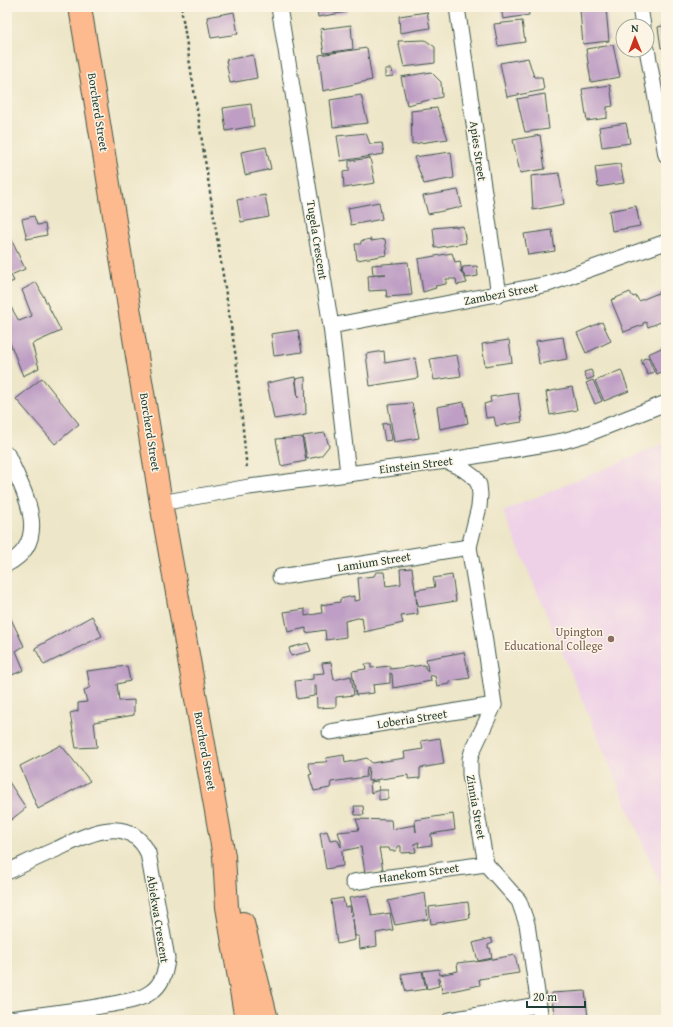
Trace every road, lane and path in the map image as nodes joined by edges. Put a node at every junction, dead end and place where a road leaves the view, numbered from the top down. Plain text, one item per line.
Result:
1 (80, 7) edge
2 (181, 7) edge
3 (279, 7) edge
4 (457, 7) edge
5 (640, 7) edge
6 (642, 18) edge
7 (649, 58) edge
8 (666, 155) edge
9 (666, 242) edge
10 (500, 295) junction
11 (331, 326) junction
12 (666, 403) edge
13 (7, 454) edge
14 (446, 461) junction
15 (348, 473) junction
16 (249, 487) junction
17 (161, 503) junction
18 (469, 547) junction
19 (9, 563) edge
20 (280, 577) dead end
21 (494, 706) junction
22 (330, 732) dead end
23 (224, 856) junction
24 (486, 864) junction
25 (7, 872) edge
26 (352, 882) dead end
27 (538, 1005) junction
28 (7, 1019) edge
29 (246, 1020) edge
30 (267, 1020) edge
31 (450, 1020) edge
32 (541, 1020) edge

1 - 17 highway, Borcherd Street
2 - 16 path
3 - 11 street, Tugela Crescent
4 - 10 street, Apies Street
5 - 6 street
7 - 8 street
9 - 10 street, Zambezi Street
10 - 11 street, Zambezi Street
11 - 15 street, Tugela Crescent
12 - 14 street, Einstein Street
13 - 19 street
14 - 15 street, Einstein Street
14 - 18 street
15 - 16 street, Einstein Street
16 - 17 street, Einstein Street
17 - 23 highway, Borcherd Street
18 - 20 street, Lamium Street
18 - 21 street
21 - 22 street, Loberia Street
21 - 24 street, Zinnia Street
23 - 29 highway, Borcherd Street
23 - 30 highway, Borcherd Street
24 - 26 street, Hanekom Street
24 - 27 street
25 - 28 street, Abiekwa Crescent
27 - 31 street
27 - 32 street

